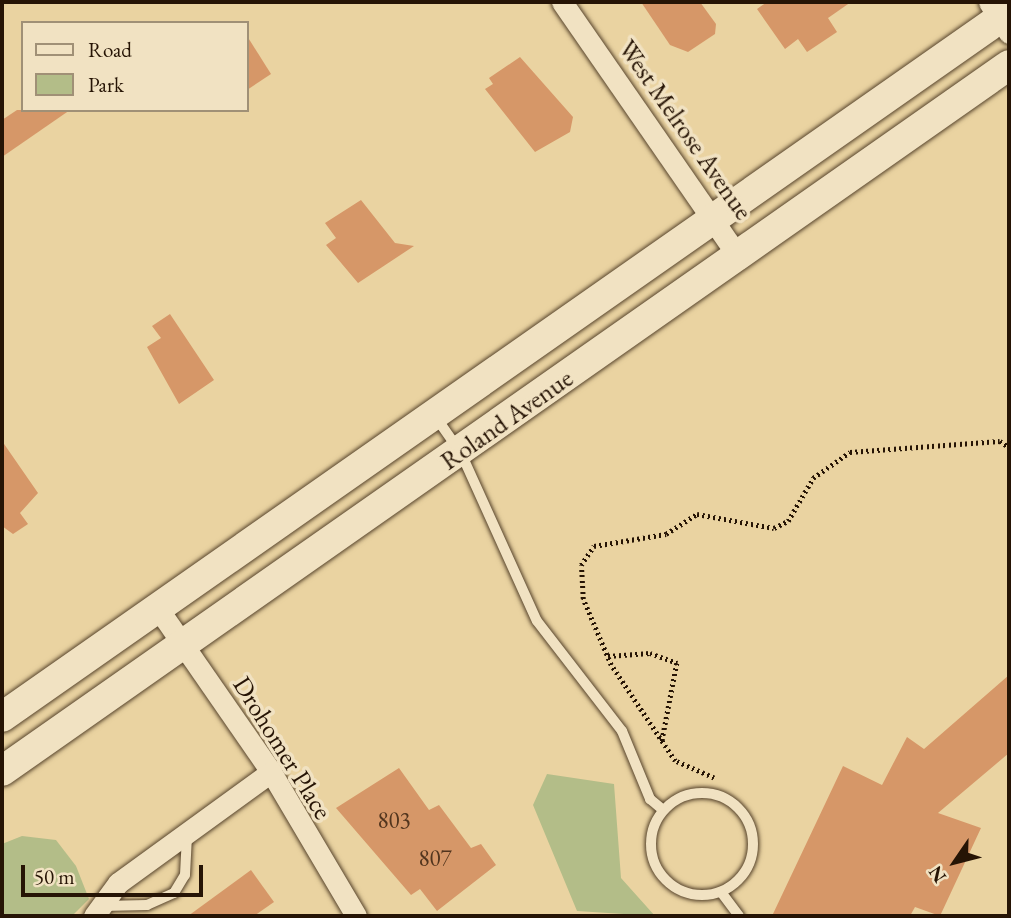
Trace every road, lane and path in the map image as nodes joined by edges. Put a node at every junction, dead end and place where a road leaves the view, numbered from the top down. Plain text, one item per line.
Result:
1 (562, 2) edge
2 (1002, 16) edge
3 (1009, 65) edge
4 (713, 220) junction
5 (738, 256) junction
6 (435, 416) junction
7 (1009, 446) edge
8 (461, 453) junction
9 (159, 610) junction
10 (184, 647) junction
11 (608, 656) junction
12 (2, 717) edge
13 (662, 743) junction
14 (2, 771) edge
15 (271, 772) junction
16 (714, 778) dead end
17 (663, 810) junction
18 (187, 835) junction
19 (721, 892) junction
20 (97, 911) edge
21 (355, 916) edge
22 (739, 916) edge

1 - 4 street, West Melrose Avenue
2 - 4 street, Roland Avenue
3 - 5 street, Roland Avenue
4 - 5 street, West Melrose Avenue
4 - 6 street, Roland Avenue
5 - 8 street, Roland Avenue
6 - 8 lane
6 - 9 street, Roland Avenue
7 - 11 path
8 - 10 street, Roland Avenue
8 - 17 lane
9 - 10 street, Drohomer Place
9 - 12 street, Roland Avenue
10 - 14 street, Roland Avenue
10 - 15 street, Drohomer Place
11 - 13 path
11 - 13 path
13 - 16 path
15 - 18 street
15 - 21 street, Drohomer Place
17 - 19 lane
17 - 19 lane
18 - 20 street
18 - 20 lane
19 - 22 lane

